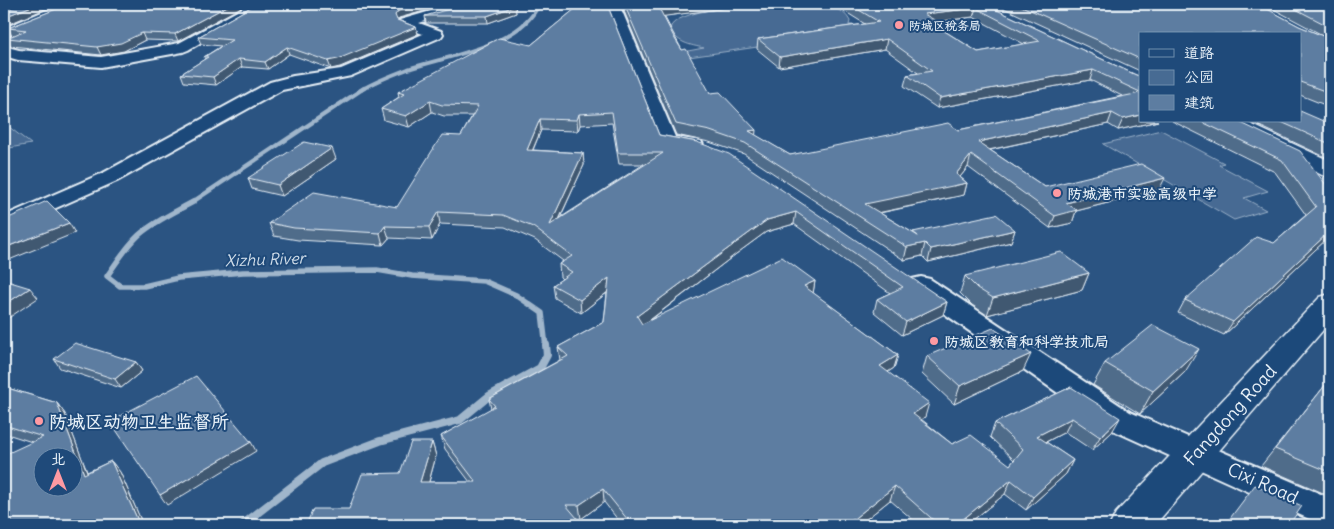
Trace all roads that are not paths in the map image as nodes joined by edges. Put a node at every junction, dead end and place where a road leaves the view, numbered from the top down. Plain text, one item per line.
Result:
1 (72, 4) edge
2 (259, 4) edge
3 (468, 4) edge
4 (612, 4) edge
5 (4, 34) edge
6 (4, 51) edge
7 (1229, 122) edge
8 (716, 150) edge
9 (1330, 170) edge
10 (12, 221) edge
11 (899, 271) edge
12 (1330, 304) edge
13 (1196, 453) junction
14 (1330, 513) edge
15 (1130, 525) edge

1 - 5 street
2 - 6 street
3 - 10 street
4 - 8 street
7 - 9 main road
11 - 13 street, Cixi Road
12 - 13 main road, Fangdong Road
13 - 14 street, Cixi Road
13 - 15 main road, Fangdong Road

